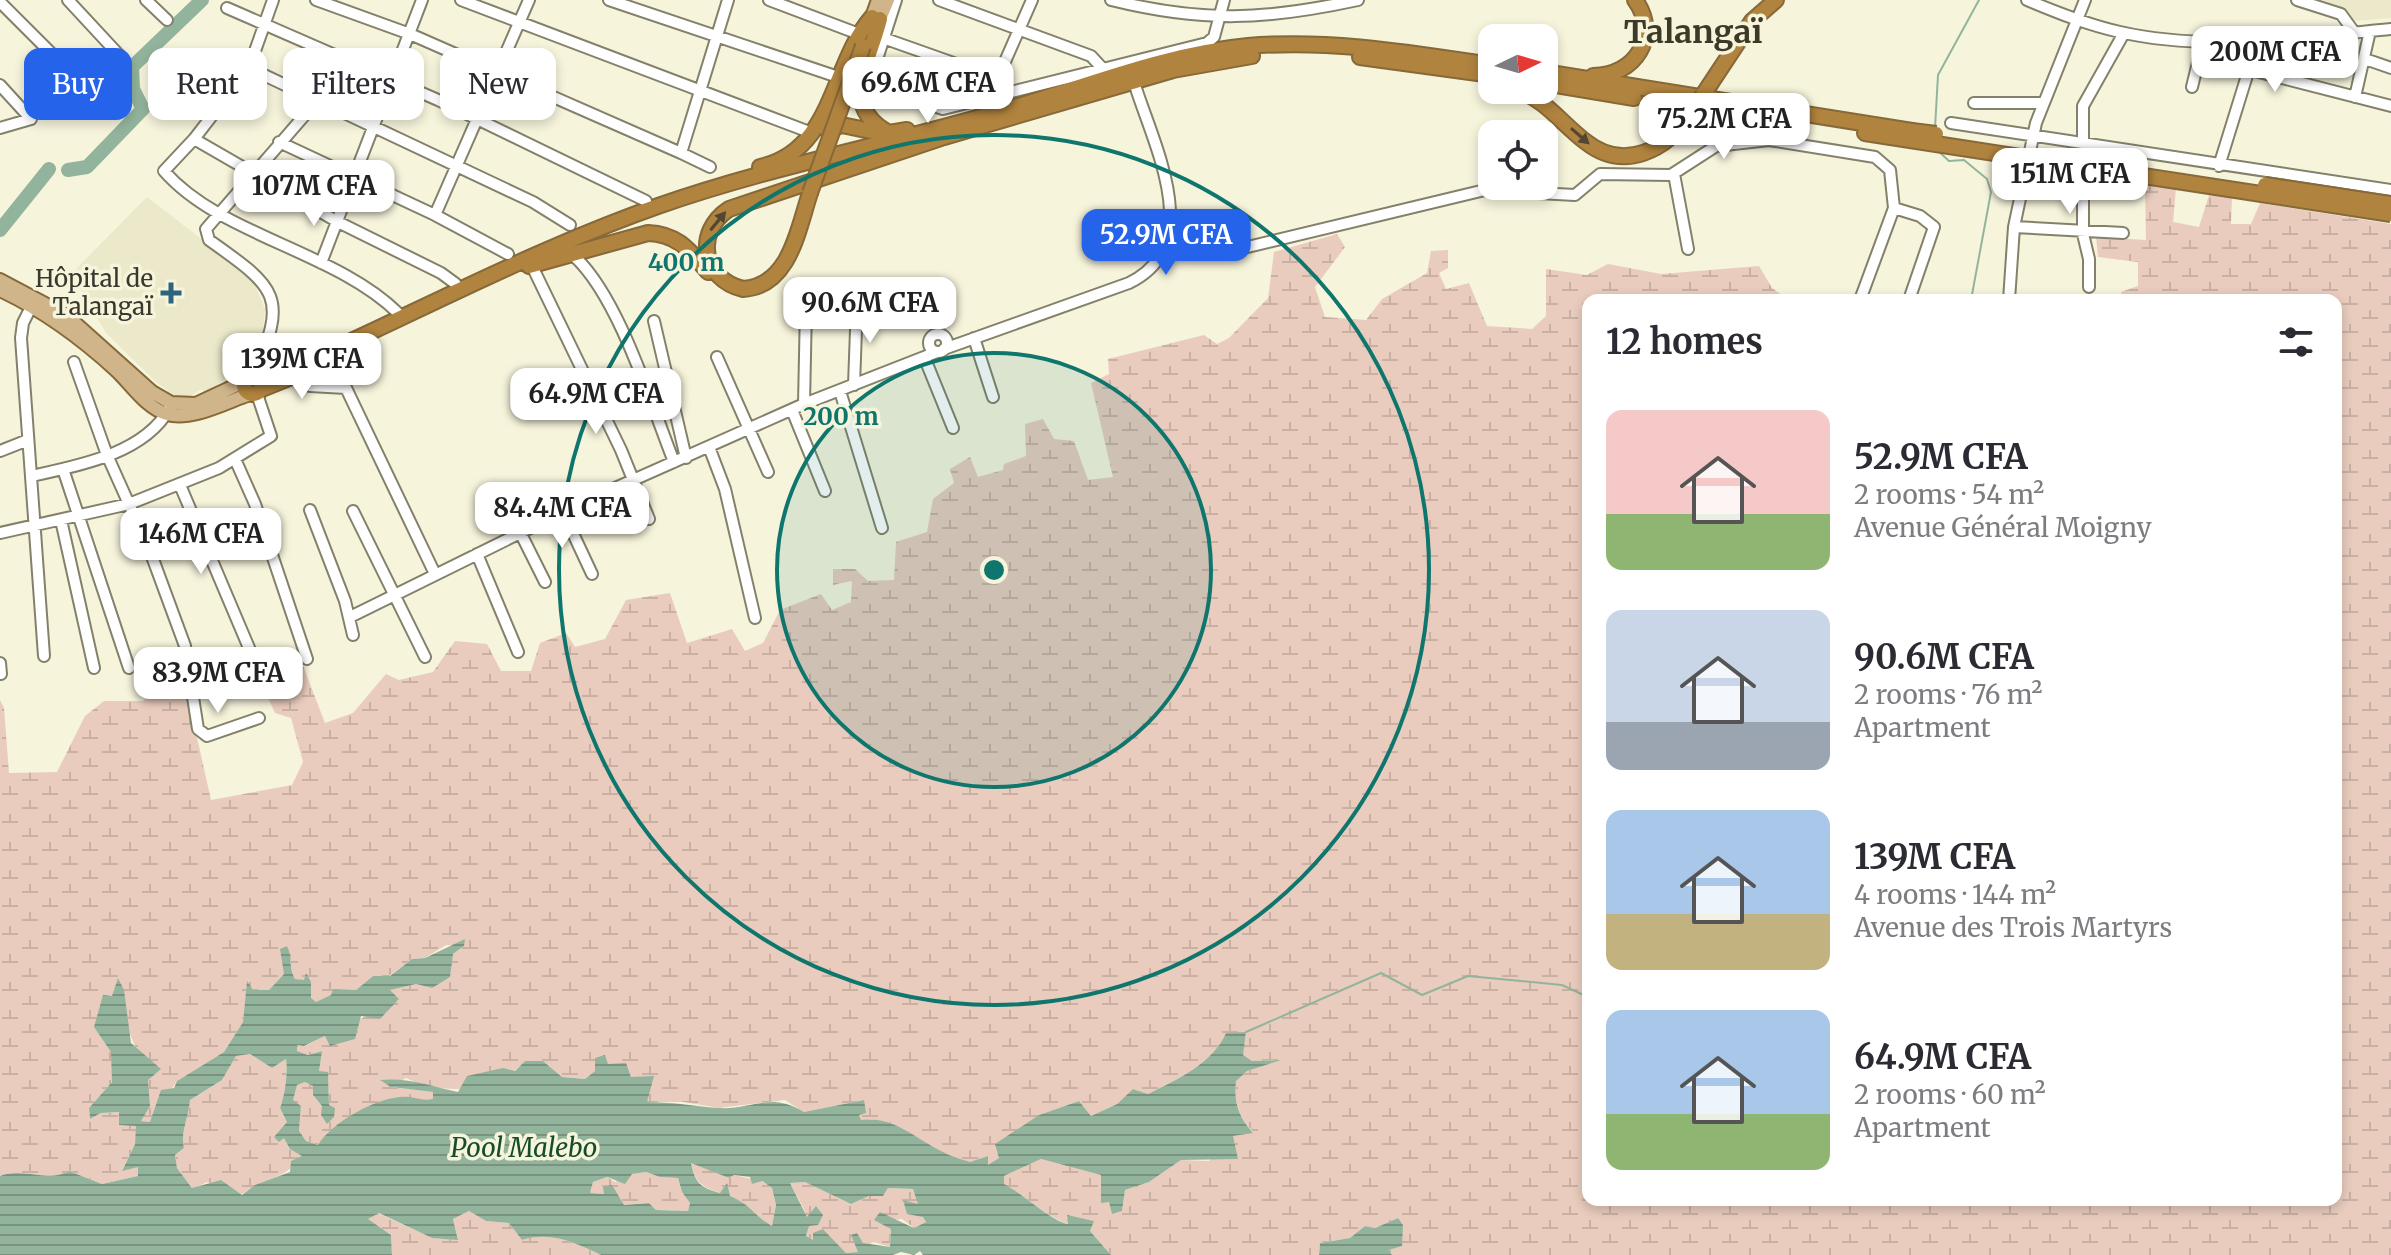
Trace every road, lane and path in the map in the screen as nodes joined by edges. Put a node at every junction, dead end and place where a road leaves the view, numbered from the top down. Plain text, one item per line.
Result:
1 (68, 0) edge
2 (146, 0) edge
3 (273, 0) edge
4 (316, 0) edge
5 (422, 0) edge
6 (461, 0) edge
7 (529, 0) edge
8 (609, 0) edge
9 (728, 0) edge
10 (769, 0) edge
11 (878, 0) edge
12 (888, 0) edge
13 (896, 0) edge
14 (939, 0) edge
15 (1032, 0) edge
16 (1111, 0) edge
17 (1224, 0) edge
18 (1358, 0) edge
19 (1635, 0) edge
20 (1653, 0) edge
21 (1776, 0) edge
22 (2027, 0) edge
23 (2085, 0) edge
24 (2297, 0) edge
25 (0, 2) edge
26 (1336, 2) edge
27 (227, 8) dead end
28 (1218, 17) junction
29 (876, 18) junction
30 (1644, 18) junction
31 (167, 20) dead end
32 (2076, 20) junction
33 (519, 22) junction
34 (264, 25) junction
35 (2391, 29) edge
36 (1019, 30) junction
37 (2370, 31) junction
38 (2354, 32) junction
39 (2124, 33) junction
40 (410, 34) junction
41 (715, 37) junction
42 (883, 38) junction
43 (863, 43) junction
44 (2202, 45) junction
45 (46, 48) edge
46 (113, 48) edge
47 (256, 48) edge
48 (316, 48) edge
49 (404, 48) edge
50 (442, 48) edge
51 (508, 48) edge
52 (2365, 59) junction
53 (1478, 63) edge
54 (1424, 67) junction
55 (2391, 68) edge
56 (1103, 69) junction
57 (2249, 69) junction
58 (1478, 73) edge
59 (1558, 76) edge
60 (841, 78) junction
61 (996, 78) junction
62 (1558, 78) edge
63 (1478, 80) edge
64 (1134, 82) junction
65 (0, 85) edge
66 (2192, 87) dead end
67 (698, 93) junction
68 (996, 94) junction
69 (2355, 97) junction
70 (556, 98) edge
71 (1032, 102) junction
72 (1974, 103) dead end
73 (2042, 103) junction
74 (1542, 104) edge
75 (2391, 106) edge
76 (209, 120) edge
77 (299, 120) edge
78 (356, 120) edge
79 (377, 120) edge
80 (476, 120) joint
81 (1951, 123) dead end
82 (0, 128) edge
83 (374, 129) junction
84 (889, 133) junction
85 (1911, 135) junction
86 (809, 137) junction
87 (2033, 137) junction
88 (941, 138) junction
89 (194, 139) junction
90 (279, 142) junction
91 (2085, 146) junction
92 (681, 153) junction
93 (2219, 166) junction
94 (454, 167) junction
95 (710, 167) dead end
96 (252, 173) junction
97 (1674, 174) junction
98 (353, 177) junction
99 (2391, 190) edge
100 (646, 201) junction
101 (2391, 204) edge
102 (1894, 208) junction
103 (220, 212) junction
104 (2391, 214) edge
105 (435, 215) junction
106 (338, 222) junction
107 (2014, 227) junction
108 (572, 231) junction
109 (1170, 232) junction
110 (2123, 233) dead end
111 (2083, 234) junction
112 (1688, 249) dead end
113 (508, 254) dead end
114 (574, 256) junction
115 (321, 263) junction
116 (530, 266) junction
117 (711, 271) junction
118 (0, 280) edge
119 (456, 284) dead end
120 (2089, 287) dead end
121 (0, 290) edge
122 (1862, 294) edge
123 (1911, 294) edge
124 (2009, 294) edge
125 (857, 302) dead end
126 (32, 305) junction
127 (806, 307) dead end
128 (398, 313) dead end
129 (654, 321) dead end
130 (970, 339) junction
131 (717, 357) dead end
132 (925, 359) junction
133 (74, 362) dead end
134 (290, 373) junction
135 (254, 385) junction
136 (854, 385) junction
137 (840, 391) junction
138 (993, 397) dead end
139 (804, 404) junction
140 (169, 409) junction
141 (792, 410) junction
142 (953, 428) dead end
143 (747, 430) junction
144 (28, 440) junction
145 (709, 447) junction
146 (0, 451) edge
147 (107, 455) junction
148 (686, 458) junction
149 (235, 459) junction
150 (674, 462) junction
151 (63, 469) junction
152 (768, 472) dead end
153 (31, 476) junction
154 (634, 481) junction
155 (180, 485) junction
156 (825, 491) dead end
157 (129, 504) junction
158 (310, 510) dead end
159 (353, 511) dead end
160 (563, 512) junction
161 (81, 516) junction
162 (649, 519) dead end
163 (61, 520) junction
164 (34, 526) junction
165 (882, 528) dead end
166 (520, 532) junction
167 (0, 533) edge
168 (477, 554) junction
169 (435, 574) junction
170 (592, 574) dead end
171 (545, 582) dead end
172 (393, 595) junction
173 (350, 617) junction
174 (755, 618) dead end
175 (353, 635) dead end
176 (518, 652) dead end
177 (252, 655) dead end
178 (44, 656) dead end
179 (425, 657) dead end
180 (307, 659) dead end
181 (94, 668) dead end
182 (129, 668) dead end
183 (259, 718) dead end

1 - 46 street
2 - 31 street
3 - 34 street
4 - 40 street
5 - 40 street
6 - 33 street
7 - 33 street
8 - 41 street
9 - 41 street
10 - 43 street
11 - 29 main road
12 - 29 main road
13 - 42 street
14 - 36 street
15 - 36 street
16 - 28 street
17 - 28 street
18 - 26 street
19 - 30 highway
20 - 30 highway
74 -> 21 highway, bridge
22 - 32 street
23 - 32 street
24 - 38 street
25 - 45 street
26 - 28 street
27 - 34 street
28 - 56 street
29 - 43 highway
29 - 84 highway
30 - 59 highway
32 - 39 street
32 - 73 street
33 - 51 street
33 - 67 street
34 - 47 street
34 - 48 street
35 - 37 street
36 - 56 street
36 - 61 street
37 - 38 street
37 - 52 street
38 - 44 street
39 - 44 street
39 - 91 street
40 - 49 street
40 - 50 street
41 - 60 street
41 - 67 street
42 - 61 street
42 - 68 street
43 - 60 highway
43 - 117 highway, bridge
44 - 57 street
44 - 66 street
52 - 55 street
52 - 69 street
53 - 71 highway
54 - 58 highway
54 - 63 highway
54 - 64 highway
56 - 68 street
57 - 69 street
57 - 93 street
60 - 86 highway
61 - 68 street
62 - 85 highway
64 - 88 highway
64 - 109 street
65 - 82 street
67 - 86 street
67 - 92 street
69 - 75 street
70 - 92 street
71 - 84 highway
71 - 108 highway
72 - 73 street
73 - 87 street
76 - 89 street
77 - 90 street
78 - 83 street
79 - 83 street
80 - 94 street
80 - 100 street
81 - 87 street
83 - 94 street
83 - 98 street
84 - 86 highway
85 - 101 highway, bridge
85 - 104 highway, bridge
86 - 100 highway
87 - 91 street
87 - 107 street
88 - 116 highway
117 -> 88 highway
89 - 96 street
89 - 103 street
90 - 96 street
90 - 98 street
91 - 93 street
91 - 111 street
92 - 95 street
93 - 99 street
94 - 105 street
94 - 108 street
96 - 103 street
96 - 106 street
97 - 102 street
97 - 109 street
97 - 112 street
98 - 105 street
98 - 106 street
100 - 108 highway
102 - 122 street
102 - 123 street
103 - 115 street
103 - 135 street
105 - 113 street
106 - 115 street
106 - 119 street
107 - 111 street
107 - 124 street
108 - 134 highway
109 - 130 street
110 - 111 street
111 - 120 street
114 - 116 highway
114 - 117 highway
114 - 150 street
115 - 128 street
116 - 134 highway
116 - 154 street
118 - 140 main road
121 - 126 main road
125 - 136 street
126 - 140 main road
126 - 144 street
127 - 139 street
129 - 148 street
130 - 132 street
130 - 138 street
131 - 143 street
132 - 136 street
132 - 142 street
133 - 147 street
134 - 135 highway
134 - 169 street
135 - 140 main road
135 - 149 street
136 - 137 street
137 - 139 street
137 - 165 street
139 - 141 street
140 - 147 street
141 - 143 street
141 - 156 street
143 - 145 street
143 - 152 street
144 - 146 street
144 - 153 street
145 - 148 street
145 - 174 street
147 - 151 street
147 - 157 street
148 - 150 street
149 - 155 street
149 - 180 street
150 - 154 street
151 - 153 street
151 - 161 street
153 - 164 street
154 - 160 street
154 - 162 street
155 - 157 street
155 - 177 street
157 - 161 street
157 - 183 street
158 - 173 street
159 - 172 street
160 - 166 street
160 - 170 street
161 - 163 street
161 - 182 street
163 - 164 street
163 - 181 street
164 - 167 street
164 - 178 street
166 - 168 street
166 - 171 street
168 - 169 street
168 - 176 street
169 - 172 street
172 - 173 street
172 - 179 street
173 - 175 street

